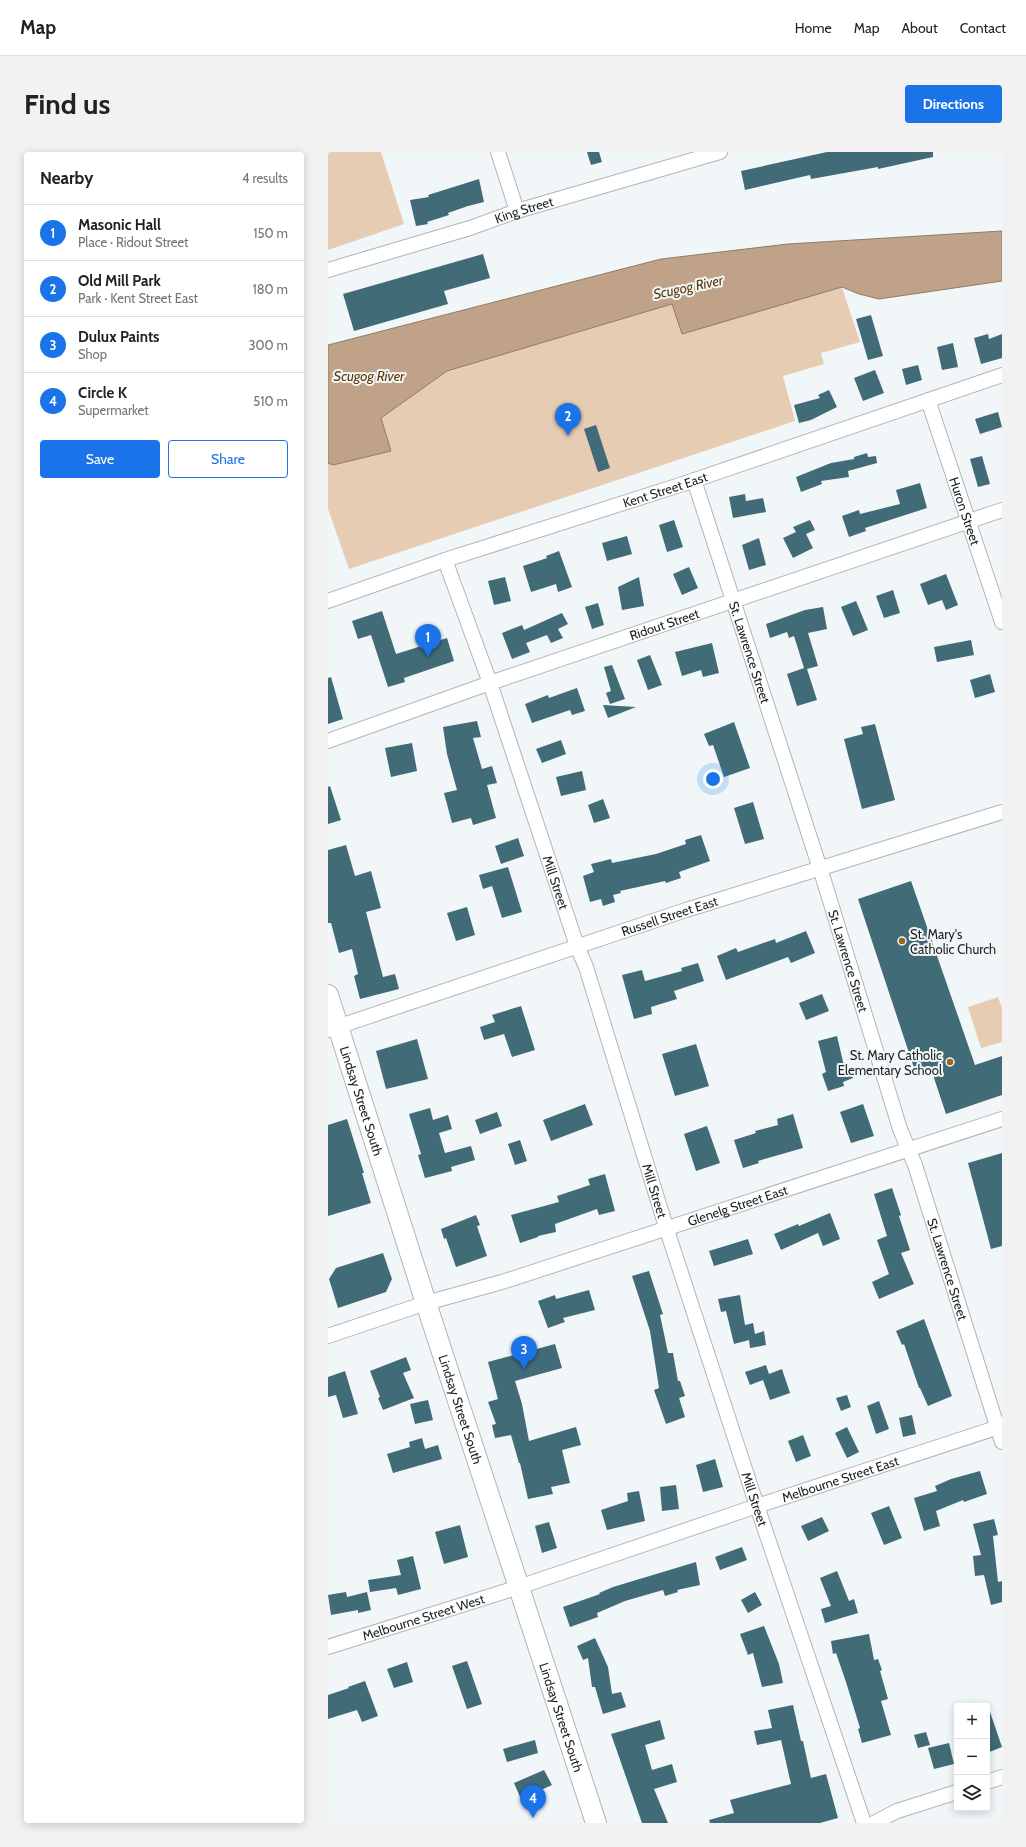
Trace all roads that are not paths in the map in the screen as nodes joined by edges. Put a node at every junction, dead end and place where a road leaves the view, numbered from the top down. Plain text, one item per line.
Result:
1 (498, 152) edge
2 (720, 152) edge
3 (517, 211) junction
4 (328, 270) edge
5 (1002, 375) edge
6 (928, 400) junction
7 (694, 480) junction
8 (1002, 510) edge
9 (969, 520) junction
10 (445, 560) junction
11 (328, 601) edge
12 (733, 602) junction
13 (1002, 622) edge
14 (490, 683) junction
15 (328, 740) edge
16 (1002, 812) edge
17 (820, 869) junction
18 (577, 946) junction
19 (328, 995) edge
20 (333, 1028) edge
21 (1002, 1119) edge
22 (908, 1149) junction
23 (666, 1227) junction
24 (426, 1303) junction
25 (328, 1336) edge
26 (1000, 1427) edge
27 (1002, 1442) edge
28 (757, 1506) junction
29 (519, 1587) junction
30 (328, 1647) edge
31 (1002, 1777) edge
32 (990, 1781) edge
33 (954, 1793) edge
34 (899, 1817) edge
35 (596, 1823) edge
36 (864, 1823) edge
37 (874, 1823) edge

1 - 3 street
2 - 3 street, King Street
3 - 4 street, King Street
5 - 6 street, Kent Street East
6 - 7 street, Kent Street East
6 - 9 street, Huron Street
7 - 10 street, Kent Street East
7 - 12 street, St. Lawrence Street
8 - 9 street, Ridout Street
9 - 12 street, Ridout Street
9 - 13 street, Huron Street
10 - 11 street, Kent Street East
10 - 14 street, Mill Street
12 - 14 street, Ridout Street
12 - 17 street, St. Lawrence Street
14 - 15 street, Ridout Street
14 - 18 street, Mill Street
16 - 17 street, Russell Street East
17 - 18 street, Russell Street East
17 - 22 street, St. Lawrence Street
18 - 20 street, Russell Street East
18 - 23 street, Mill Street
19 - 20 main road, Lindsay Street South
20 - 24 main road, Lindsay Street South
21 - 22 street, Glenelg Street East
22 - 23 street, Glenelg Street East
22 - 26 street, St. Lawrence Street
23 - 24 street, Glenelg Street East
23 - 28 street, Mill Street
24 - 25 street, Glenelg Street East
24 - 29 main road, Lindsay Street South
26 - 27 street, St. Lawrence Street
26 - 28 street, Melbourne Street East
28 - 29 street, Melbourne Street East
28 - 36 street, Mill Street
29 - 30 street, Melbourne Street West
29 - 35 main road, Lindsay Street South
31 - 32 street
33 - 34 street
34 - 37 street

